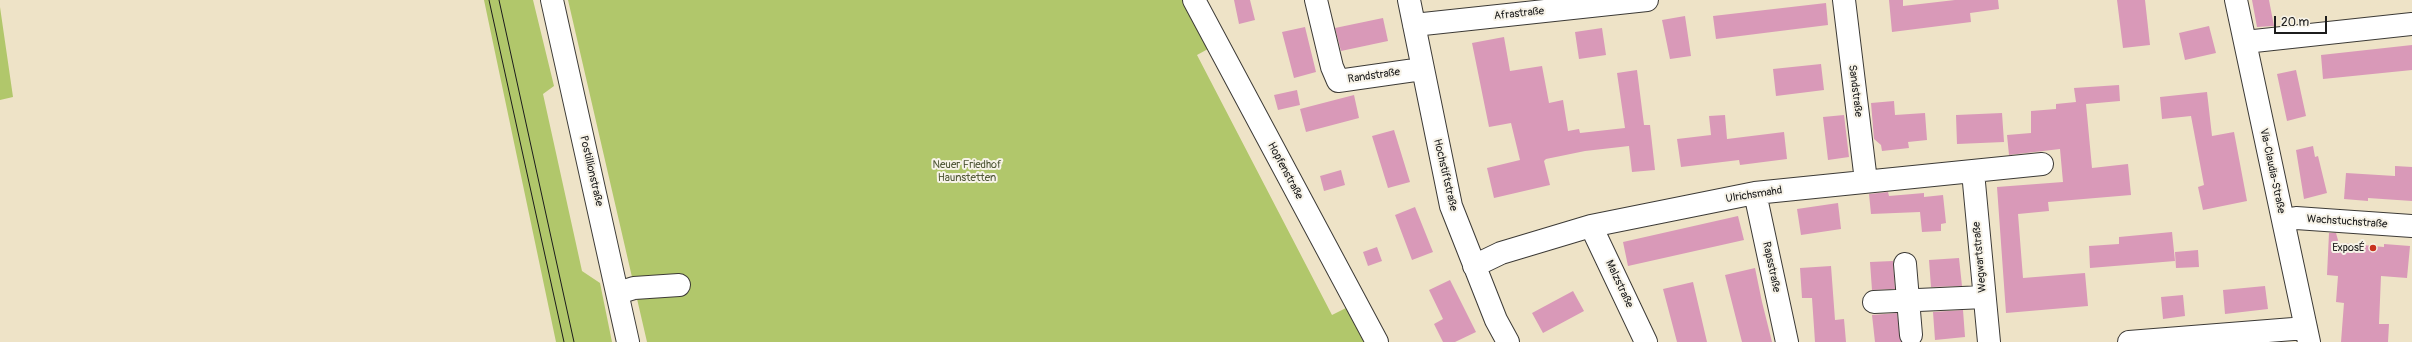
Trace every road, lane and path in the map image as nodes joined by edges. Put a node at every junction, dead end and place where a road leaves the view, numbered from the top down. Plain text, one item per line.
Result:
1 (552, 0) edge
2 (1194, 0) edge
3 (1316, 0) edge
4 (1409, 0) edge
5 (1647, 0) edge
6 (1844, 0) edge
7 (2236, 0) edge
8 (1583, 3) edge
9 (2412, 24) edge
10 (1414, 25) junction
11 (2245, 42) junction
12 (1422, 70) junction
13 (2042, 164) dead end
14 (1973, 172) junction
15 (1866, 182) junction
16 (1754, 193) junction
17 (2283, 220) junction
18 (1591, 226) junction
19 (2412, 226) edge
20 (1905, 264) dead end
21 (1474, 266) junction
22 (679, 285) dead end
23 (618, 293) junction
24 (1984, 297) junction
25 (1908, 300) junction
26 (1874, 302) dead end
27 (1911, 335) dead end
28 (2308, 335) edge
29 (628, 342) edge
30 (1377, 342) edge
31 (1508, 342) edge
32 (1646, 342) edge
33 (1787, 342) edge
34 (1989, 342) edge
35 (2129, 342) edge

1 - 23 street, Postillionstraße
2 - 30 street, Hopfenstraße
3 - 12 street, Randstraße
4 - 10 street, Hochstiftstraße
5 - 8 street, Afrastraße
6 - 15 street, Sandstraße
7 - 11 street, Via-Claudia-Straße
8 - 10 street, Afrastraße
9 - 11 street
10 - 12 street, Hochstiftstraße
11 - 17 street, Via-Claudia-Straße
12 - 21 street, Hochstiftstraße
13 - 14 street, Ulrichsmahd
14 - 15 street, Ulrichsmahd
14 - 24 street, Wegwartstraße
15 - 16 street, Ulrichsmahd
16 - 18 street, Ulrichsmahd
16 - 33 street, Rapsstraße
17 - 19 street, Wachstuchstraße
17 - 28 street, Via-Claudia-Straße
18 - 21 street, Ulrichsmahd
18 - 32 street, Malzstraße
20 - 25 street
21 - 31 street, Hochstiftstraße
22 - 23 street
23 - 29 street, Postillionstraße
24 - 25 street
24 - 34 street, Wegwartstraße
25 - 26 street
25 - 27 street
28 - 35 street

